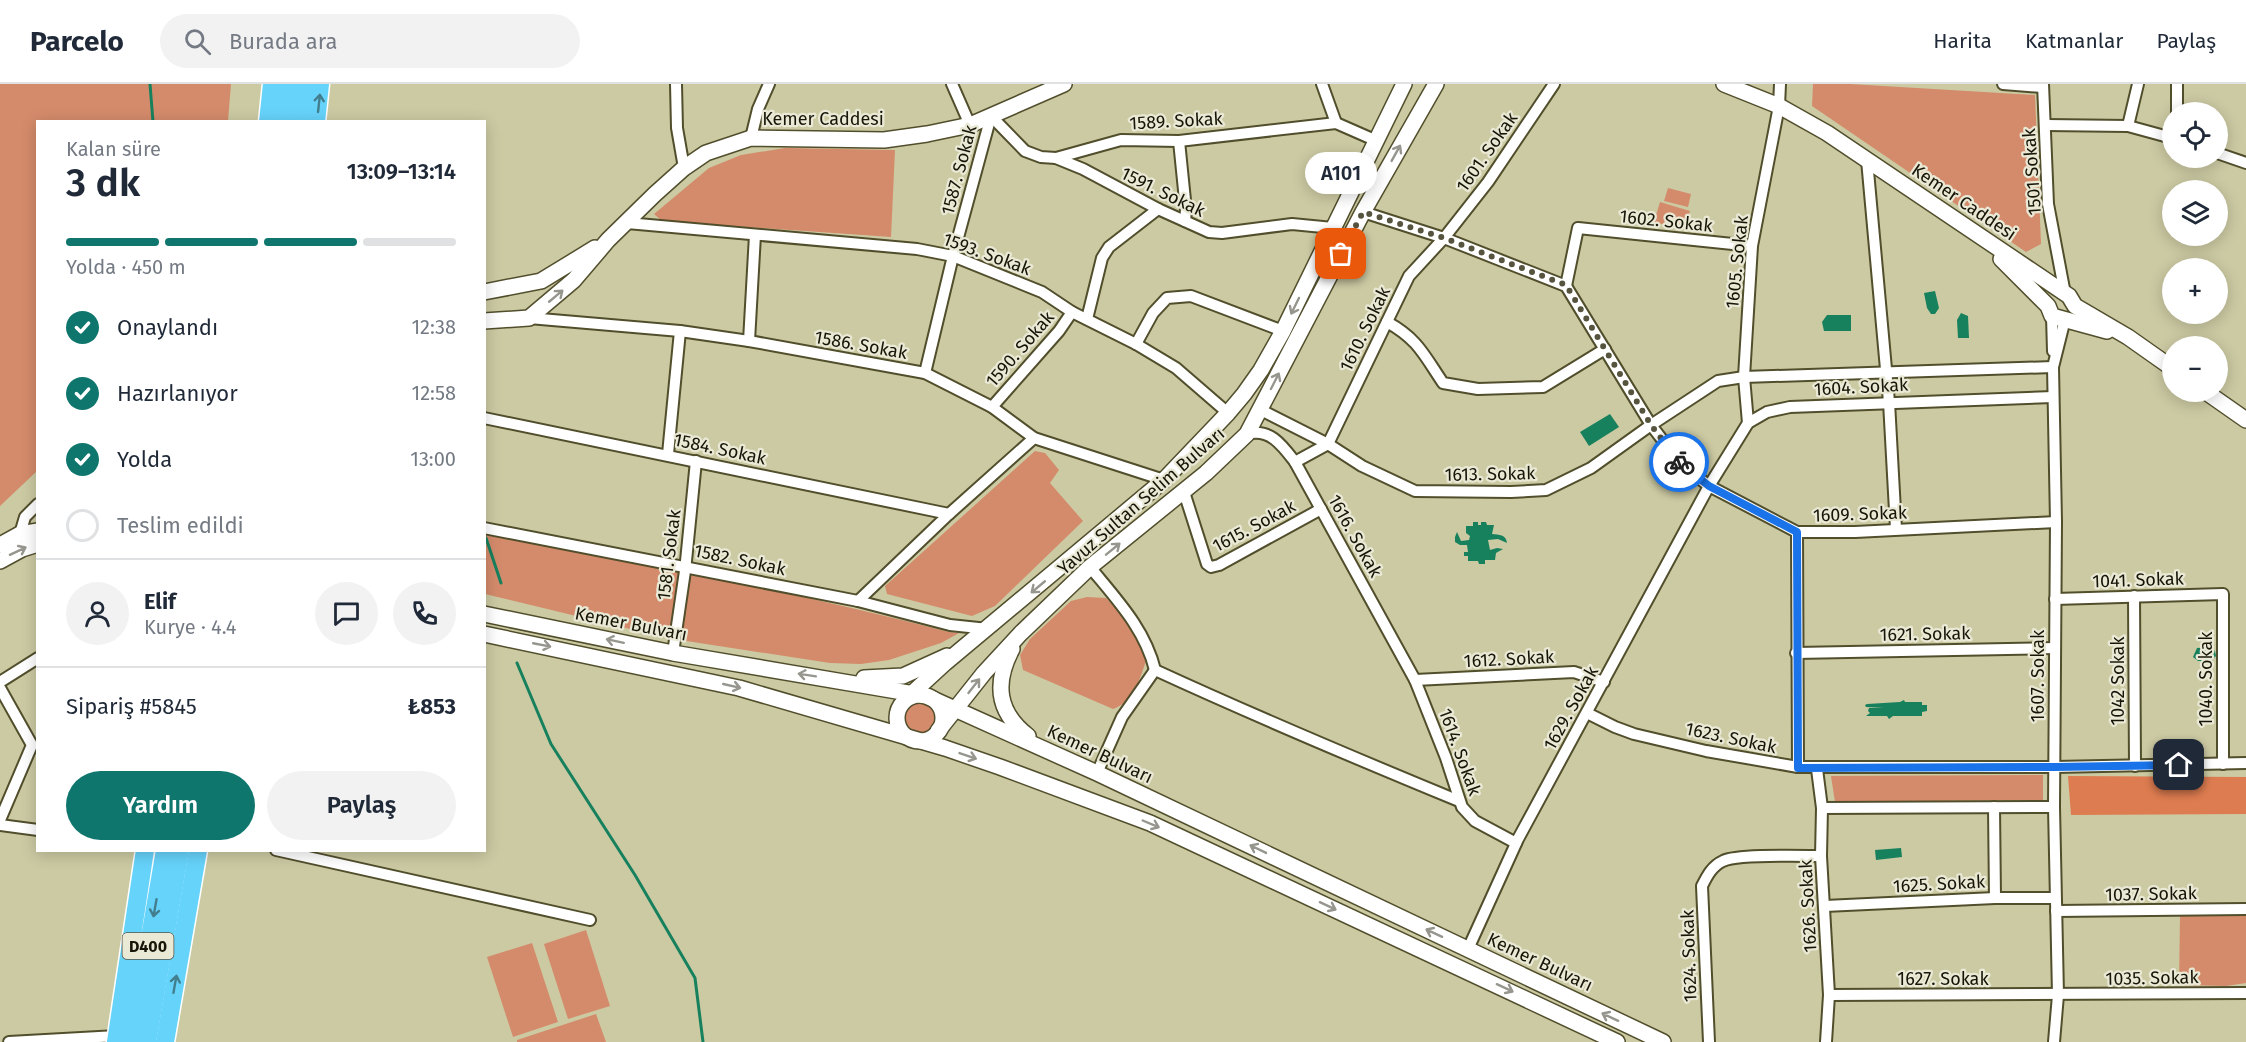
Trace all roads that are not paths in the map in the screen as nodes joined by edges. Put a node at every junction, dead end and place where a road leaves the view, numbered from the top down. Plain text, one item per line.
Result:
1 (272, 84) edge
2 (287, 84) edge
3 (303, 84) edge
4 (320, 84) edge
5 (676, 84) edge
6 (769, 84) edge
7 (952, 84) edge
8 (1064, 84) edge
9 (1323, 84) edge
10 (1404, 84) edge
11 (1436, 84) edge
12 (1554, 84) edge
13 (1724, 84) edge
14 (1780, 84) edge
15 (2003, 84) edge
16 (2138, 84) edge
17 (2177, 84) edge
18 (2043, 85) edge
19 (2177, 102) edge
20 (1779, 106) junction
21 (991, 116) junction
22 (268, 120) edge
23 (284, 120) edge
24 (301, 120) edge
25 (316, 120) edge
26 (1336, 123) junction
27 (970, 125) junction
28 (2046, 125) junction
29 (2128, 126) junction
30 (2162, 135) edge
31 (751, 138) junction
32 (1179, 141) junction
33 (1377, 141) junction
34 (2228, 157) edge
35 (1056, 158) junction
36 (1867, 160) junction
37 (2246, 163) edge
38 (684, 168) junction
39 (1158, 209) junction
40 (1363, 212) junction
41 (1185, 221) junction
42 (627, 223) junction
43 (1333, 228) junction
44 (1976, 233) junction
45 (754, 235) junction
46 (1444, 238) junction
47 (608, 240) junction
48 (1752, 246) junction
49 (953, 256) junction
50 (1566, 285) junction
51 (486, 292) edge
52 (2065, 294) junction
53 (2075, 306) junction
54 (1072, 312) junction
55 (2055, 314) junction
56 (529, 318) junction
57 (1087, 319) junction
58 (486, 321) edge
59 (1387, 322) junction
60 (1283, 331) junction
61 (680, 332) junction
62 (2128, 337) junction
63 (749, 341) junction
64 (1136, 344) junction
65 (1605, 349) junction
66 (2162, 361) edge
67 (2053, 367) junction
68 (925, 373) junction
69 (1886, 373) junction
70 (1744, 377) junction
71 (2053, 397) junction
72 (1889, 402) junction
73 (2220, 402) edge
74 (992, 406) junction
75 (1261, 410) junction
76 (1228, 413) junction
77 (486, 418) edge
78 (2246, 420) edge
79 (1748, 423) junction
80 (1651, 425) junction
81 (1247, 434) junction
82 (1034, 438) junction
83 (1328, 444) junction
84 (668, 454) junction
85 (696, 461) junction
86 (1295, 462) junction
87 (1164, 480) junction
88 (1709, 486) junction
89 (1184, 492) junction
90 (36, 506) edge
91 (1321, 509) junction
92 (949, 514) junction
93 (2056, 522) junction
94 (486, 528) edge
95 (1896, 528) junction
96 (36, 531) edge
97 (1797, 532) junction
98 (20, 534) junction
99 (0, 545) edge
100 (36, 545) edge
101 (0, 561) edge
102 (685, 566) junction
103 (1090, 567) junction
104 (2223, 594) joint
105 (2134, 596) junction
106 (2055, 599) junction
107 (858, 601) junction
108 (486, 614) edge
109 (988, 629) junction
110 (1021, 633) junction
111 (486, 634) edge
112 (966, 647) junction
113 (2055, 648) junction
114 (673, 653) junction
115 (1796, 653) junction
116 (36, 659) edge
117 (1155, 670) junction
118 (835, 680) junction
119 (1415, 680) junction
120 (0, 682) edge
121 (1604, 682) junction
122 (0, 688) edge
123 (914, 697) junction
124 (956, 709) junction
125 (1587, 713) junction
126 (938, 731) junction
127 (912, 739) junction
128 (1047, 751) junction
129 (2246, 763) edge
130 (2223, 764) junction
131 (2135, 766) junction
132 (2055, 767) junction
133 (1798, 768) junction
134 (1817, 769) junction
135 (1097, 773) junction
136 (1459, 801) junction
137 (1994, 807) junction
138 (2054, 807) junction
139 (1822, 808) junction
140 (0, 820) edge
141 (0, 825) edge
142 (36, 830) edge
143 (1516, 843) junction
144 (145, 852) edge
145 (165, 852) edge
146 (180, 852) edge
147 (198, 852) edge
148 (295, 852) edge
149 (1821, 856) junction
150 (1995, 898) junction
151 (2055, 898) junction
152 (1825, 906) junction
153 (2246, 909) edge
154 (2056, 911) junction
155 (590, 920) dead end
156 (1468, 949) junction
157 (2246, 993) edge
158 (1829, 995) junction
159 (2058, 995) junction
160 (2056, 1039) edge
161 (122, 1040) edge
162 (9, 1042) edge
163 (147, 1042) edge
164 (165, 1042) edge
165 (1617, 1042) edge
166 (1663, 1042) edge
167 (1709, 1042) edge
168 (1826, 1042) edge

1 - 22 highway
2 - 23 highway
3 - 24 highway
25 -> 4 highway
5 - 38 street
6 - 31 street
7 - 27 street
8 - 21 main road, Kemer Caddesi
9 - 26 street
10 - 33 main road, Yavuz Sultan Selim Bulvarı
40 -> 11 main road, Yavuz Sultan Selim Bulvarı
12 - 46 street, 1601. Sokak
13 - 20 main road, Kemer Caddesi
14 - 20 street, 1605. Sokak
15 - 18 street
16 - 29 street
17 - 19 street
18 - 28 street, 1501 Sokak
20 - 36 main road, Kemer Caddesi
20 - 48 street, 1605. Sokak
21 - 27 main road, Kemer Caddesi
21 - 35 street, 1589. Sokak
21 - 49 street, 1587. Sokak
26 - 32 street, 1589. Sokak
26 - 33 street
27 - 31 main road, Kemer Caddesi
28 - 29 street
28 - 52 street, 1501 Sokak
29 - 30 street
31 - 38 main road, Kemer Caddesi
32 - 35 street, 1589. Sokak
32 - 41 street
33 - 43 main road, Yavuz Sultan Selim Bulvarı
34 - 37 street
35 - 39 street, 1591. Sokak
36 - 44 main road, Kemer Caddesi
36 - 69 street
38 - 42 main road, Kemer Caddesi
39 - 41 street, 1591. Sokak
39 - 57 street
40 - 46 street
75 -> 40 main road, Yavuz Sultan Selim Bulvarı
41 - 43 street, 1591. Sokak
42 - 45 street, 1593. Sokak
42 - 47 main road, Kemer Caddesi
43 -> 60 main road, Yavuz Sultan Selim Bulvarı
44 - 52 main road, Kemer Caddesi
44 - 55 main road
45 - 49 street, 1593. Sokak
45 - 63 street
46 - 50 street
46 - 59 street, 1610. Sokak
47 - 51 main road, Kemer Caddesi
56 -> 47 main road, Kemer Caddesi
48 - 50 street, 1602. Sokak
48 - 70 street, 1605. Sokak
49 - 54 street, 1593. Sokak
49 - 68 street, 1587. Sokak
50 - 65 street, 1609. Sokak
52 - 53 main road, Kemer Caddesi
52 - 55 main road
53 - 55 main road
53 - 62 main road, Kemer Caddesi
54 - 57 street, 1593. Sokak
54 - 74 street, 1590. Sokak
55 - 62 main road
55 - 67 street, 1607. Sokak
56 - 58 main road
56 - 61 street, 1586. Sokak
57 - 64 street, 1593. Sokak
59 - 65 street
59 - 83 street, 1610. Sokak
60 - 64 street
60 - 76 main road, Yavuz Sultan Selim Bulvarı
61 - 63 street, 1586. Sokak
61 - 84 street
62 - 66 main road, Kemer Caddesi
63 - 68 street, 1586. Sokak
64 - 76 street, 1593. Sokak
65 - 80 street, 1609. Sokak
67 - 69 street, 1613. Sokak
67 - 71 street, 1607. Sokak
68 - 74 street, 1586. Sokak
69 - 70 street, 1613. Sokak
69 - 72 street
70 - 79 street, 1605. Sokak
70 - 80 street, 1613. Sokak
71 - 72 street, 1604. Sokak
71 - 93 street, 1607. Sokak
72 - 79 street, 1604. Sokak
72 - 95 street
73 - 78 main road
74 - 82 street, 1586. Sokak
75 - 81 main road, Yavuz Sultan Selim Bulvarı
75 - 83 street, 1613. Sokak
76 - 87 main road, Yavuz Sultan Selim Bulvarı
77 - 84 street, 1584. Sokak
79 - 88 street
80 - 83 street, 1613. Sokak
80 - 88 street, 1609. Sokak
81 - 86 street, 1616. Sokak
81 - 89 main road, Yavuz Sultan Selim Bulvarı
82 - 87 street, 1586. Sokak
82 - 92 street
83 - 86 street
84 - 85 street, 1584. Sokak
85 - 92 street, 1584. Sokak
85 - 102 street, 1581. Sokak
86 - 91 street, 1616. Sokak
87 -> 109 main road, Yavuz Sultan Selim Bulvarı
88 - 97 street, 1609. Sokak
88 - 121 street, 1629. Sokak
89 - 91 street, 1615. Sokak
103 -> 89 main road, Yavuz Sultan Selim Bulvarı
90 - 98 street
91 - 119 street, 1616. Sokak
92 - 107 street
93 - 95 street, 1609. Sokak
93 - 106 street, 1607. Sokak
94 - 102 street, 1582. Sokak
95 - 97 street, 1609. Sokak
96 - 98 main road
97 - 115 street
98 - 99 main road
101 -> 100 main road
102 - 107 street, 1582. Sokak
102 - 114 street, 1581. Sokak
103 - 110 main road, Yavuz Sultan Selim Bulvarı
103 - 117 street
104 - 105 street, 1041. Sokak
104 - 130 street, 1040. Sokak
105 - 106 street, 1041. Sokak
105 - 131 street, 1042 Sokak
106 - 113 street, 1607. Sokak
107 - 109 street, 1582. Sokak
114 -> 108 main road, Kemer Bulvarı
109 - 112 main road, Yavuz Sultan Selim Bulvarı
124 -> 110 main road, Yavuz Sultan Selim Bulvarı
110 - 128 main road
111 -> 127 main road
112 - 118 main road
112 - 123 main road, Yavuz Sultan Selim Bulvarı
113 - 115 street, 1621. Sokak
113 - 132 street, 1607. Sokak
118 -> 114 main road, Kemer Bulvarı
115 - 133 street
116 - 120 street
117 - 135 street
117 - 136 street
118 - 123 main road, Kemer Bulvarı
119 - 121 street, 1612. Sokak
119 - 136 street, 1614. Sokak
121 - 125 street, 1629. Sokak
122 - 140 street
123 - 124 main road, Kemer Bulvarı
123 - 126 main road
123 - 127 main road
124 - 126 main road, Yavuz Sultan Selim Bulvarı
124 - 128 main road, Kemer Bulvarı
125 - 133 street, 1623. Sokak
125 - 143 street, 1629. Sokak
126 - 127 main road
127 -> 165 main road
128 - 135 main road, Kemer Bulvarı
129 - 130 street, 1623. Sokak
130 - 131 street, 1623. Sokak
131 - 132 street, 1623. Sokak
132 - 134 street, 1623. Sokak
132 - 138 street, 1607. Sokak
133 - 134 street, 1623. Sokak
134 - 139 street, 1626. Sokak
156 -> 135 main road, Kemer Bulvarı
136 - 143 street, 1614. Sokak
137 - 138 street
137 - 139 street
137 - 150 street
138 - 151 street, 1607. Sokak
139 - 149 street, 1626. Sokak
141 - 142 street
143 - 156 street, 1629. Sokak
144 - 161 highway
145 -> 161 highway, D400
146 - 163 highway, D400
164 -> 147 highway
148 - 155 street
149 - 152 street, 1626. Sokak
149 - 167 street, 1624. Sokak
150 - 151 street, 1625. Sokak
150 - 152 street, 1625. Sokak
151 - 154 street, 1607. Sokak
152 - 158 street, 1626. Sokak
153 - 154 street, 1037. Sokak
154 - 159 street, 1607. Sokak
166 -> 156 main road, Kemer Bulvarı
157 - 159 street, 1035. Sokak
158 - 159 street, 1627. Sokak
158 - 168 street, 1626. Sokak
159 - 160 street, 1607. Sokak
161 - 162 street

